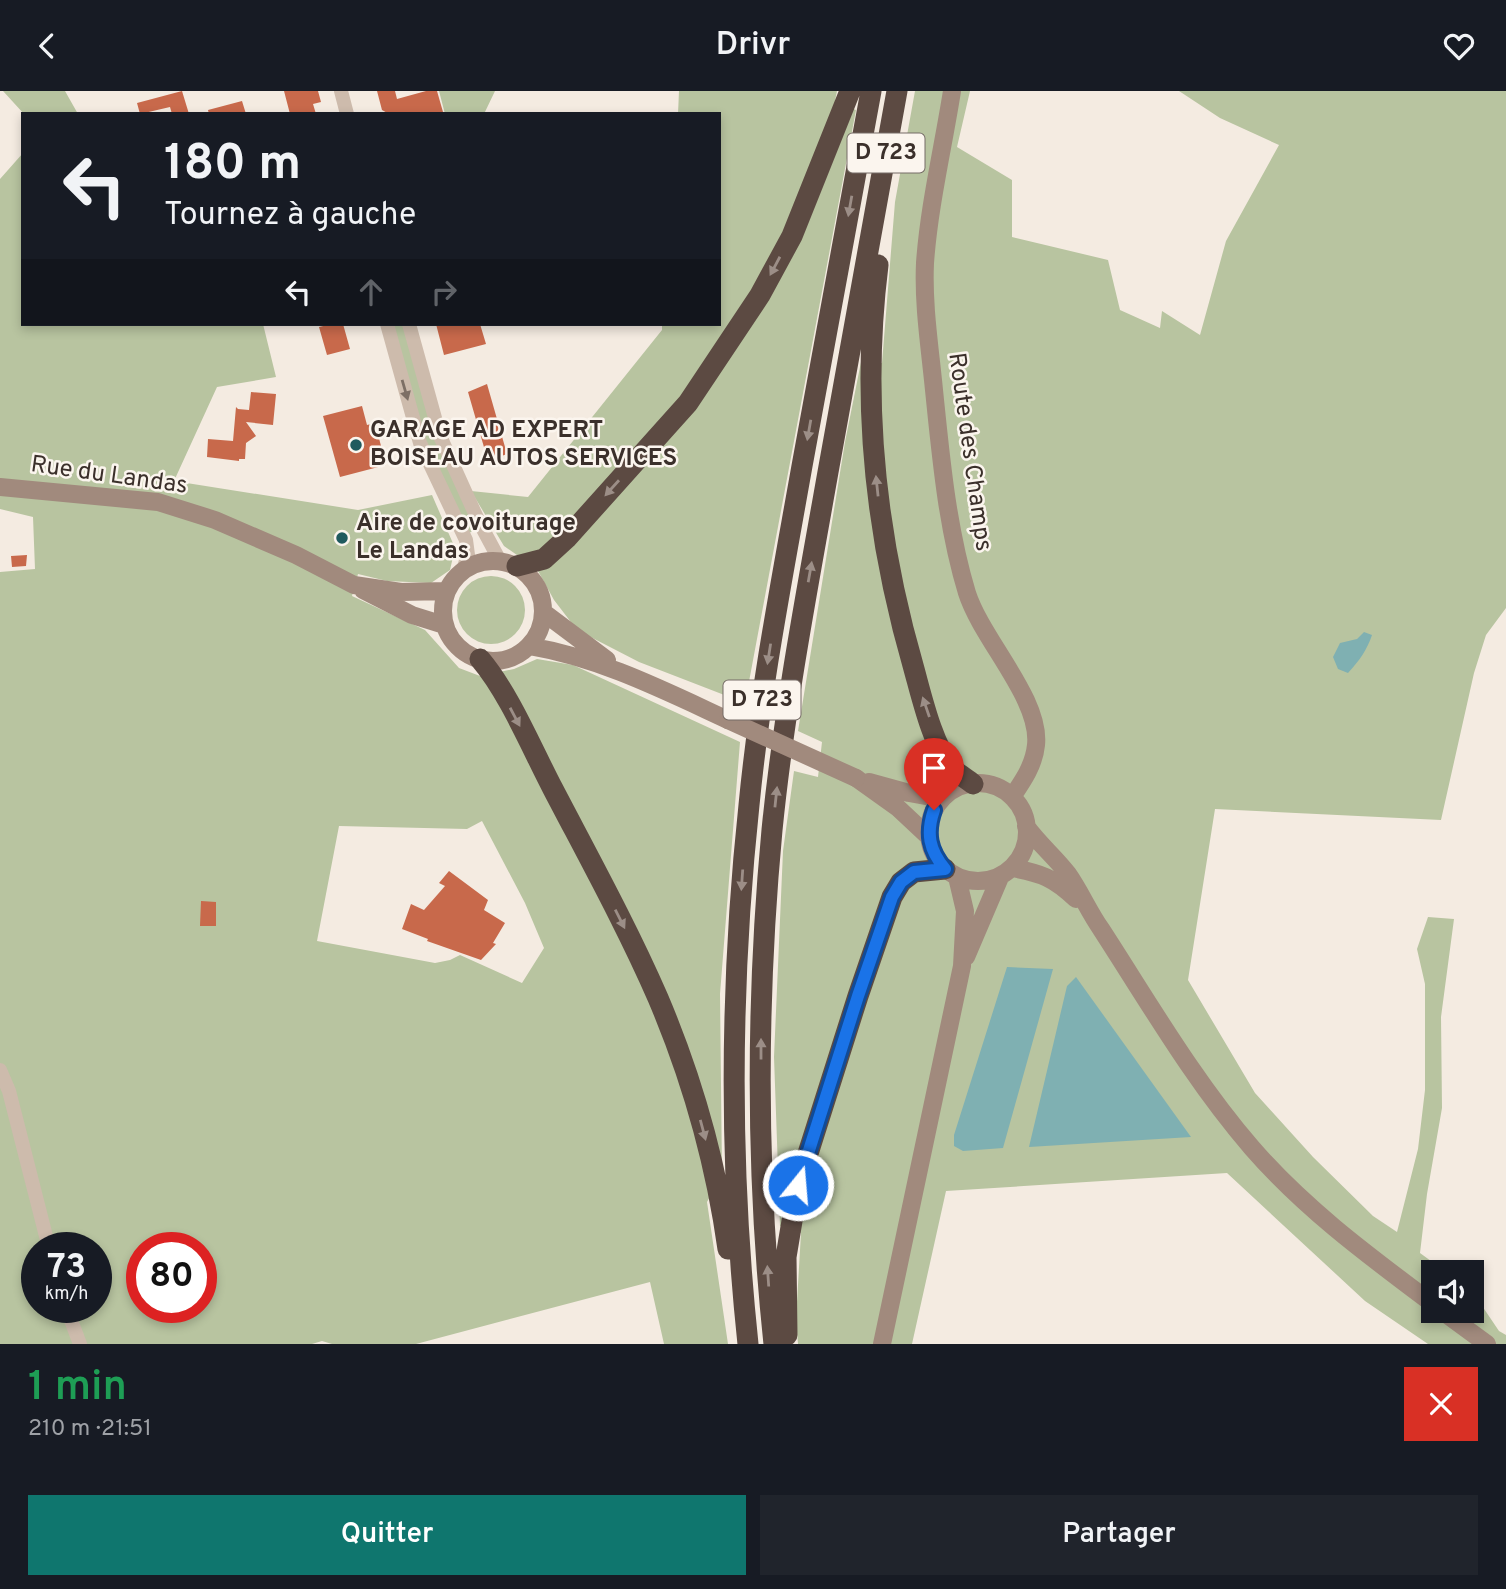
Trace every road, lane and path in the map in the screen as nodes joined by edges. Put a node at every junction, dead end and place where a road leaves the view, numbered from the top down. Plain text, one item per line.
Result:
1 (341, 91) edge
2 (850, 91) edge
3 (871, 91) edge
4 (897, 91) edge
5 (952, 91) edge
6 (346, 112) edge
7 (874, 215) junction
8 (388, 326) edge
9 (410, 326) edge
10 (0, 487) edge
11 (509, 563) junction
12 (463, 570) junction
13 (354, 585) junction
14 (447, 590) junction
15 (543, 612) junction
16 (444, 625) junction
17 (529, 646) junction
18 (480, 659) junction
19 (624, 672) junction
20 (856, 778) junction
21 (974, 784) junction
22 (1012, 797) junction
23 (942, 799) junction
24 (1026, 826) junction
25 (929, 837) junction
26 (1007, 872) junction
27 (951, 873) junction
28 (1090, 913) junction
29 (962, 966) junction
30 (0, 1070) edge
31 (45, 1232) edge
32 (1421, 1295) edge
33 (745, 1318) junction
34 (72, 1323) edge
35 (1458, 1323) edge
36 (80, 1344) edge
37 (748, 1344) edge
38 (774, 1344) edge
39 (788, 1344) edge
40 (883, 1344) edge
41 (1487, 1344) edge

1 - 6 street
2 -> 11 highway
3 -> 33 highway, D 723
4 - 7 highway, D 723
5 - 22 street, Route des Champs
21 -> 7 highway
38 -> 7 highway, D 723
8 -> 12 street
9 - 11 street
10 - 13 street, Rue du Landas
11 - 12 street
11 - 15 street
12 - 14 street
13 - 14 street, Rue du Landas
13 - 16 street
14 - 16 street
15 - 17 street
15 - 19 street
16 - 18 street
17 - 18 street
17 - 19 street
18 -> 33 highway
19 - 20 street, bridge
20 - 23 street
20 - 25 street
21 - 22 street
21 - 23 street
22 - 24 street
23 - 25 street
24 - 26 street
24 - 28 street
25 - 27 street
26 - 27 street
26 - 28 street
26 - 29 street
27 - 29 street
27 - 39 highway
28 - 32 street
29 - 40 street
30 - 31 street
33 - 37 highway, D 723
34 - 36 street
35 - 41 street

